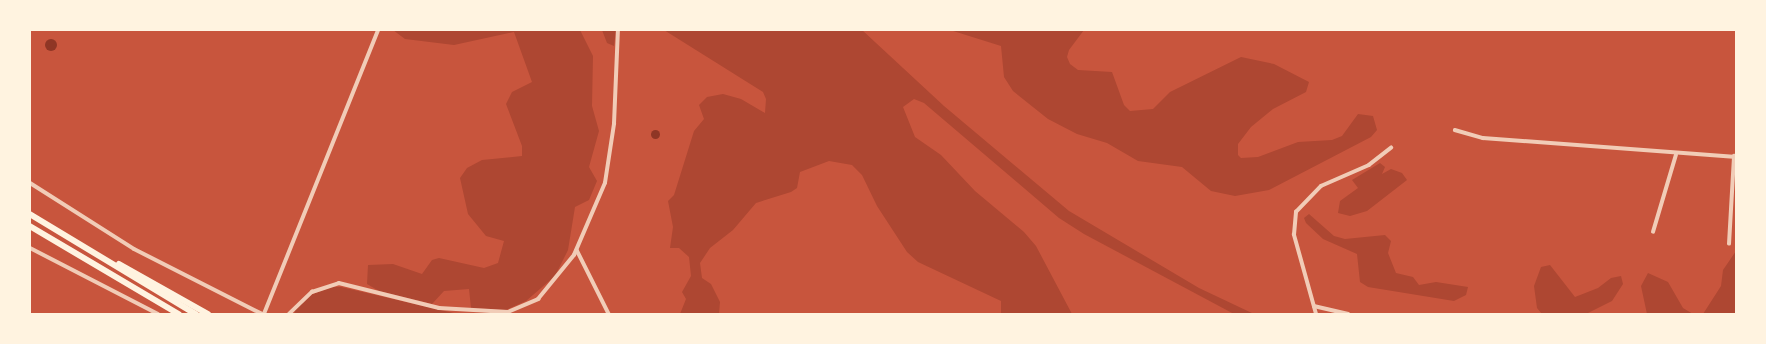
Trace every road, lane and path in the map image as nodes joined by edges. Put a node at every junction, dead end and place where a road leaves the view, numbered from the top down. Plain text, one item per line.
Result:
1 (379, 30) edge
2 (618, 30) edge
3 (1454, 130) dead end
4 (1391, 148) dead end
5 (1676, 155) junction
6 (1735, 157) edge
7 (30, 183) edge
8 (30, 214) edge
9 (30, 226) edge
10 (1653, 232) dead end
11 (1729, 244) dead end
12 (30, 248) edge
13 (576, 250) junction
14 (97, 254) junction
15 (1314, 306) junction
16 (158, 314) edge
17 (179, 314) edge
18 (196, 314) edge
19 (208, 314) edge
20 (263, 314) edge
21 (289, 314) edge
22 (609, 314) edge
23 (1316, 314) edge
24 (1348, 314) edge

1 - 20 street
2 - 13 street
3 - 5 street
4 - 15 street
5 - 6 street
5 - 10 street
6 - 11 street
7 - 20 street
8 - 14 highway
9 - 17 highway
12 - 16 street
13 - 21 street
13 - 22 street
14 - 18 highway
14 - 19 highway
15 - 23 street
15 - 24 street

